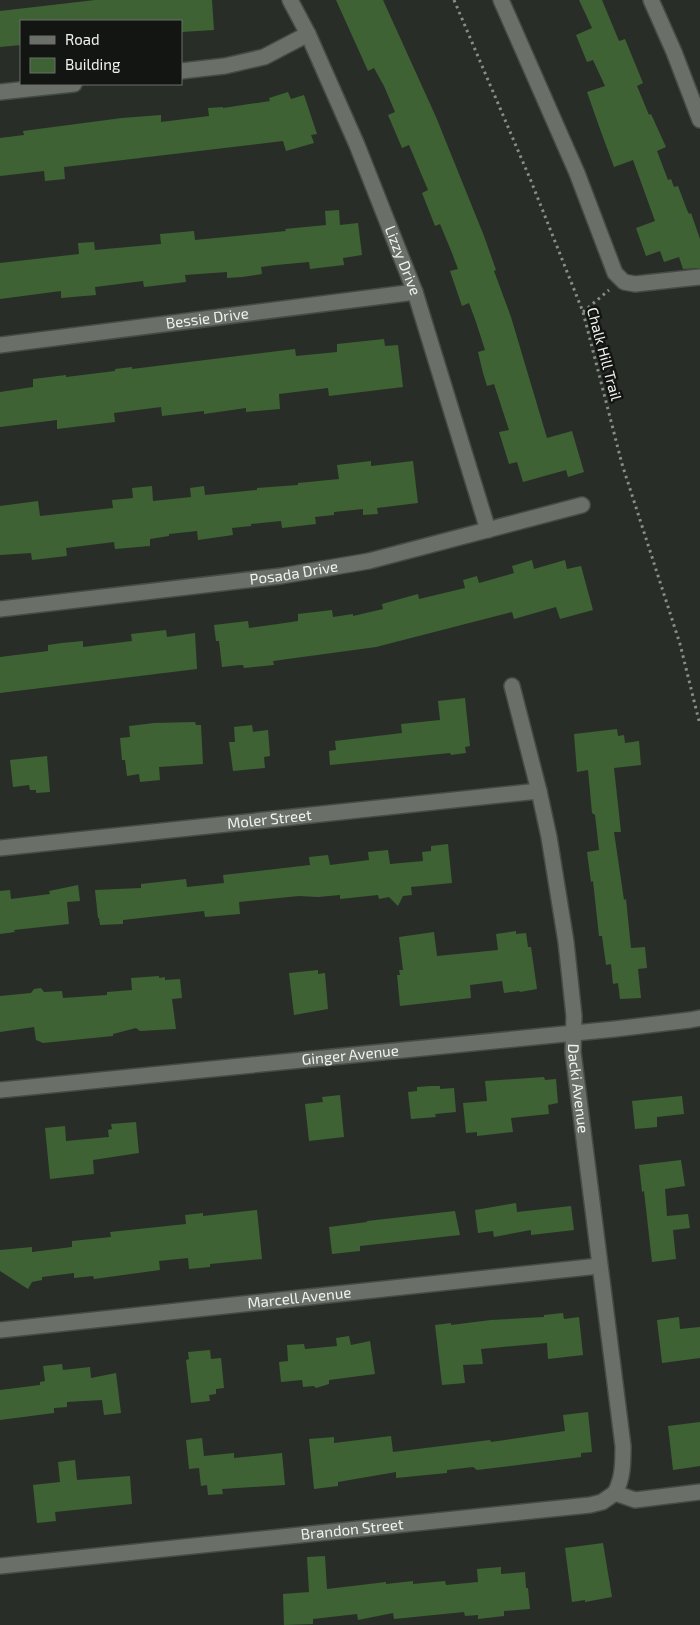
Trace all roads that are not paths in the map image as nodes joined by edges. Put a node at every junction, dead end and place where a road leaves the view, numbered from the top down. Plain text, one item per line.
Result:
1 (290, 0) edge
2 (501, 0) edge
3 (651, 0) edge
4 (308, 34) junction
5 (182, 71) edge
6 (65, 85) edge
7 (0, 92) edge
8 (700, 120) edge
9 (700, 277) edge
10 (415, 292) junction
11 (0, 345) edge
12 (582, 505) dead end
13 (488, 530) junction
14 (0, 609) edge
15 (512, 686) dead end
16 (539, 791) junction
17 (0, 848) edge
18 (700, 1018) edge
19 (574, 1032) junction
20 (0, 1090) edge
21 (599, 1266) junction
22 (0, 1330) edge
23 (700, 1492) edge
24 (615, 1494) junction
25 (0, 1566) edge

1 - 4 street, Lizzy Drive
2 - 9 street
3 - 8 street
4 - 5 street
4 - 10 street, Lizzy Drive
6 - 7 street
10 - 11 street, Bessie Drive
10 - 13 street, Lizzy Drive
12 - 13 street, Posada Drive
13 - 14 street, Posada Drive
15 - 16 street, Dacki Avenue
16 - 17 street, Moler Street
16 - 19 street, Dacki Avenue
18 - 19 street, Ginger Avenue
19 - 20 street, Ginger Avenue
19 - 21 street, Dacki Avenue
21 - 22 street, Marcell Avenue
21 - 24 street, Dacki Avenue
23 - 24 street
24 - 25 street, Brandon Street

